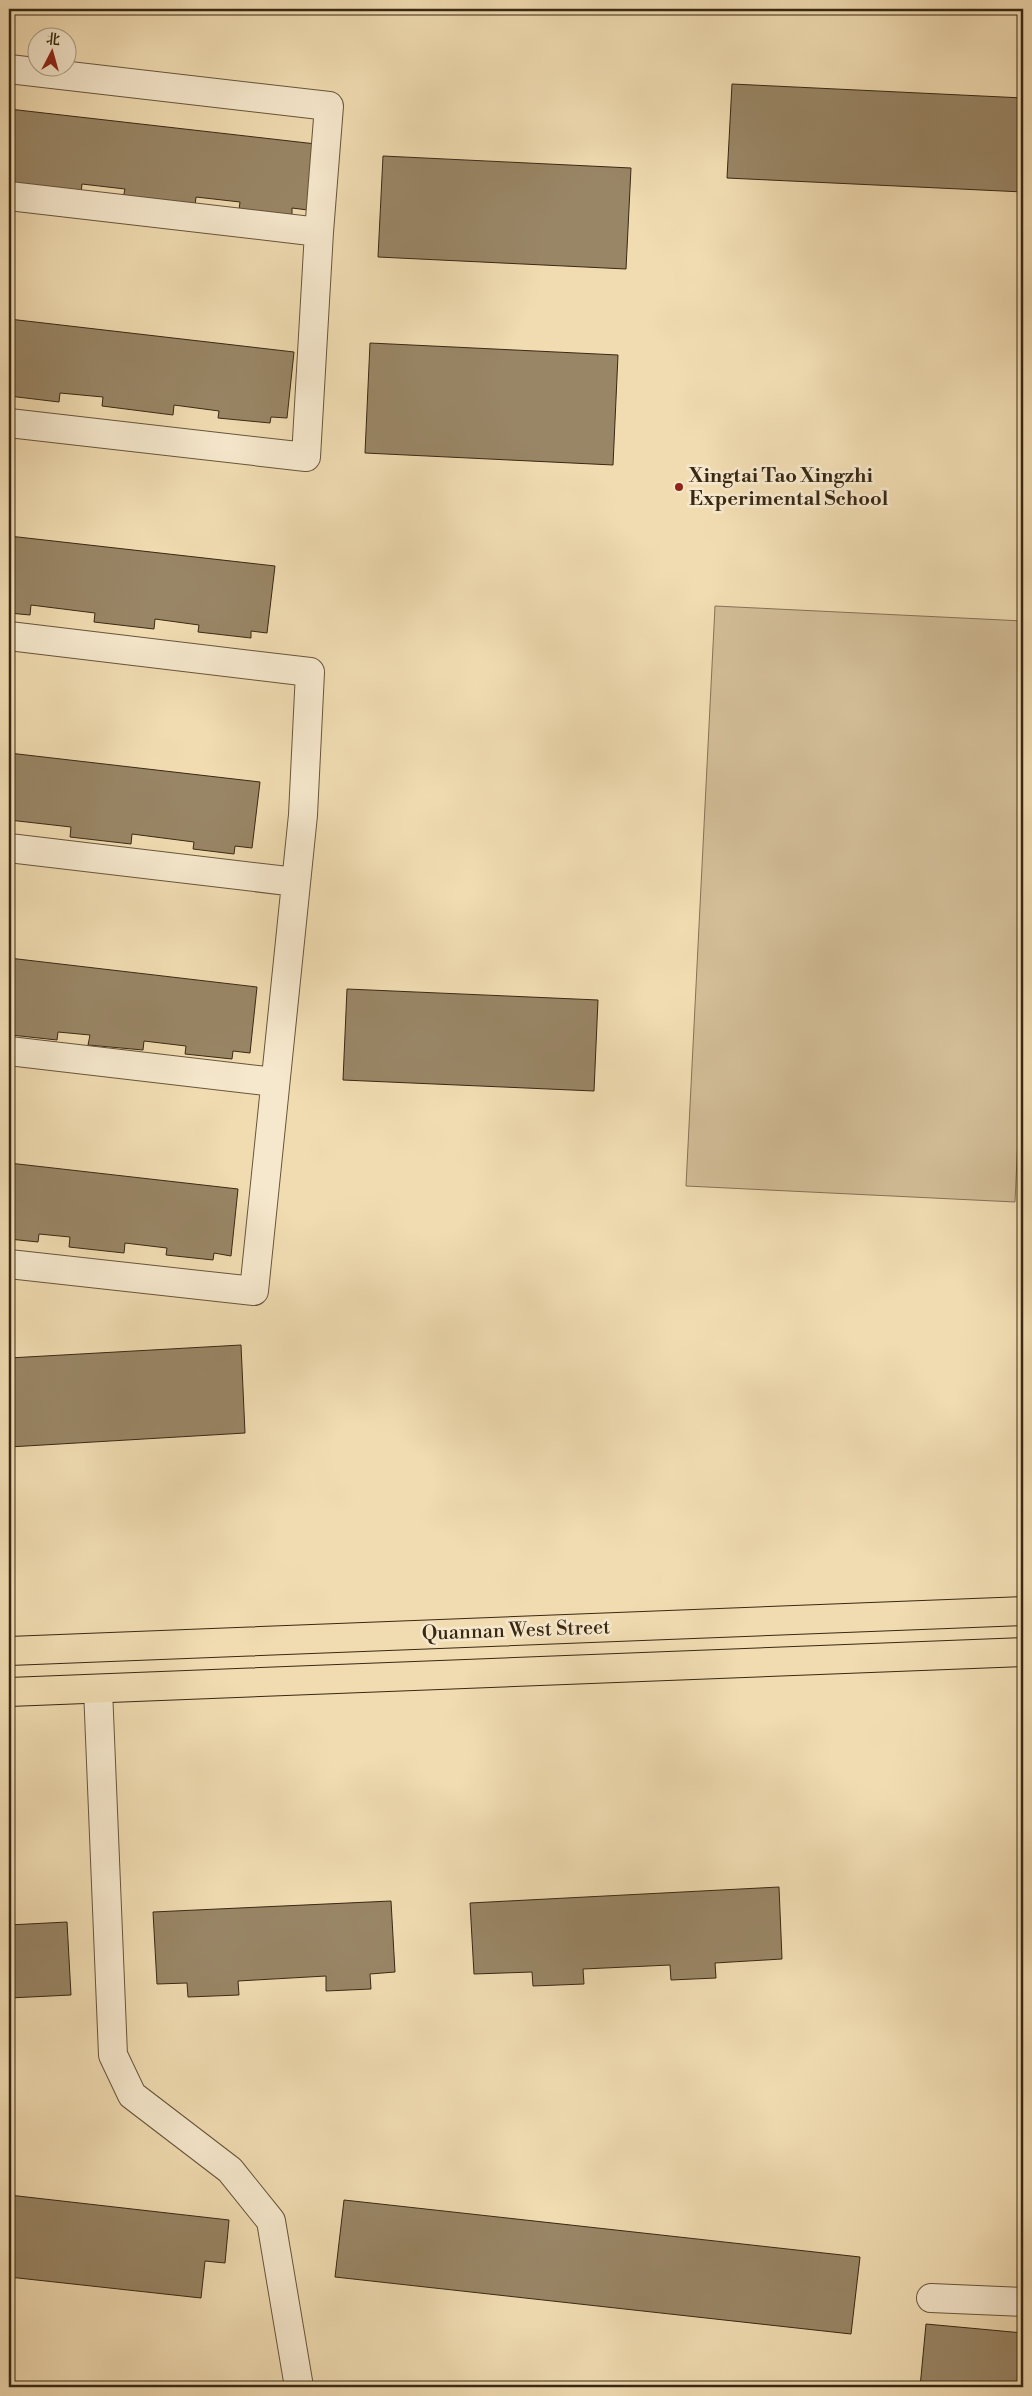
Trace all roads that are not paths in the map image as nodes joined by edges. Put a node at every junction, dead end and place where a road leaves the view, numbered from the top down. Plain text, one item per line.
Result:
1 (9, 69) edge
2 (9, 196) edge
3 (319, 232) junction
4 (9, 423) edge
5 (9, 636) edge
6 (9, 848) edge
7 (296, 882) junction
8 (9, 1051) edge
9 (275, 1082) junction
10 (9, 1264) edge
11 (1023, 1611) edge
12 (9, 1651) edge
13 (1023, 1652) edge
14 (98, 1689) junction
15 (9, 1692) edge
16 (931, 2298) dead end
17 (1023, 2302) edge
18 (299, 2387) edge

1 - 3 lane
2 - 3 lane
3 - 4 lane
5 - 7 lane
6 - 7 lane
7 - 9 lane
8 - 9 lane
9 - 10 lane
11 - 12 main road, Quannan West Street
13 - 14 main road, Quannan West Street
14 - 15 main road, Quannan West Street
14 - 18 lane
16 - 17 lane

